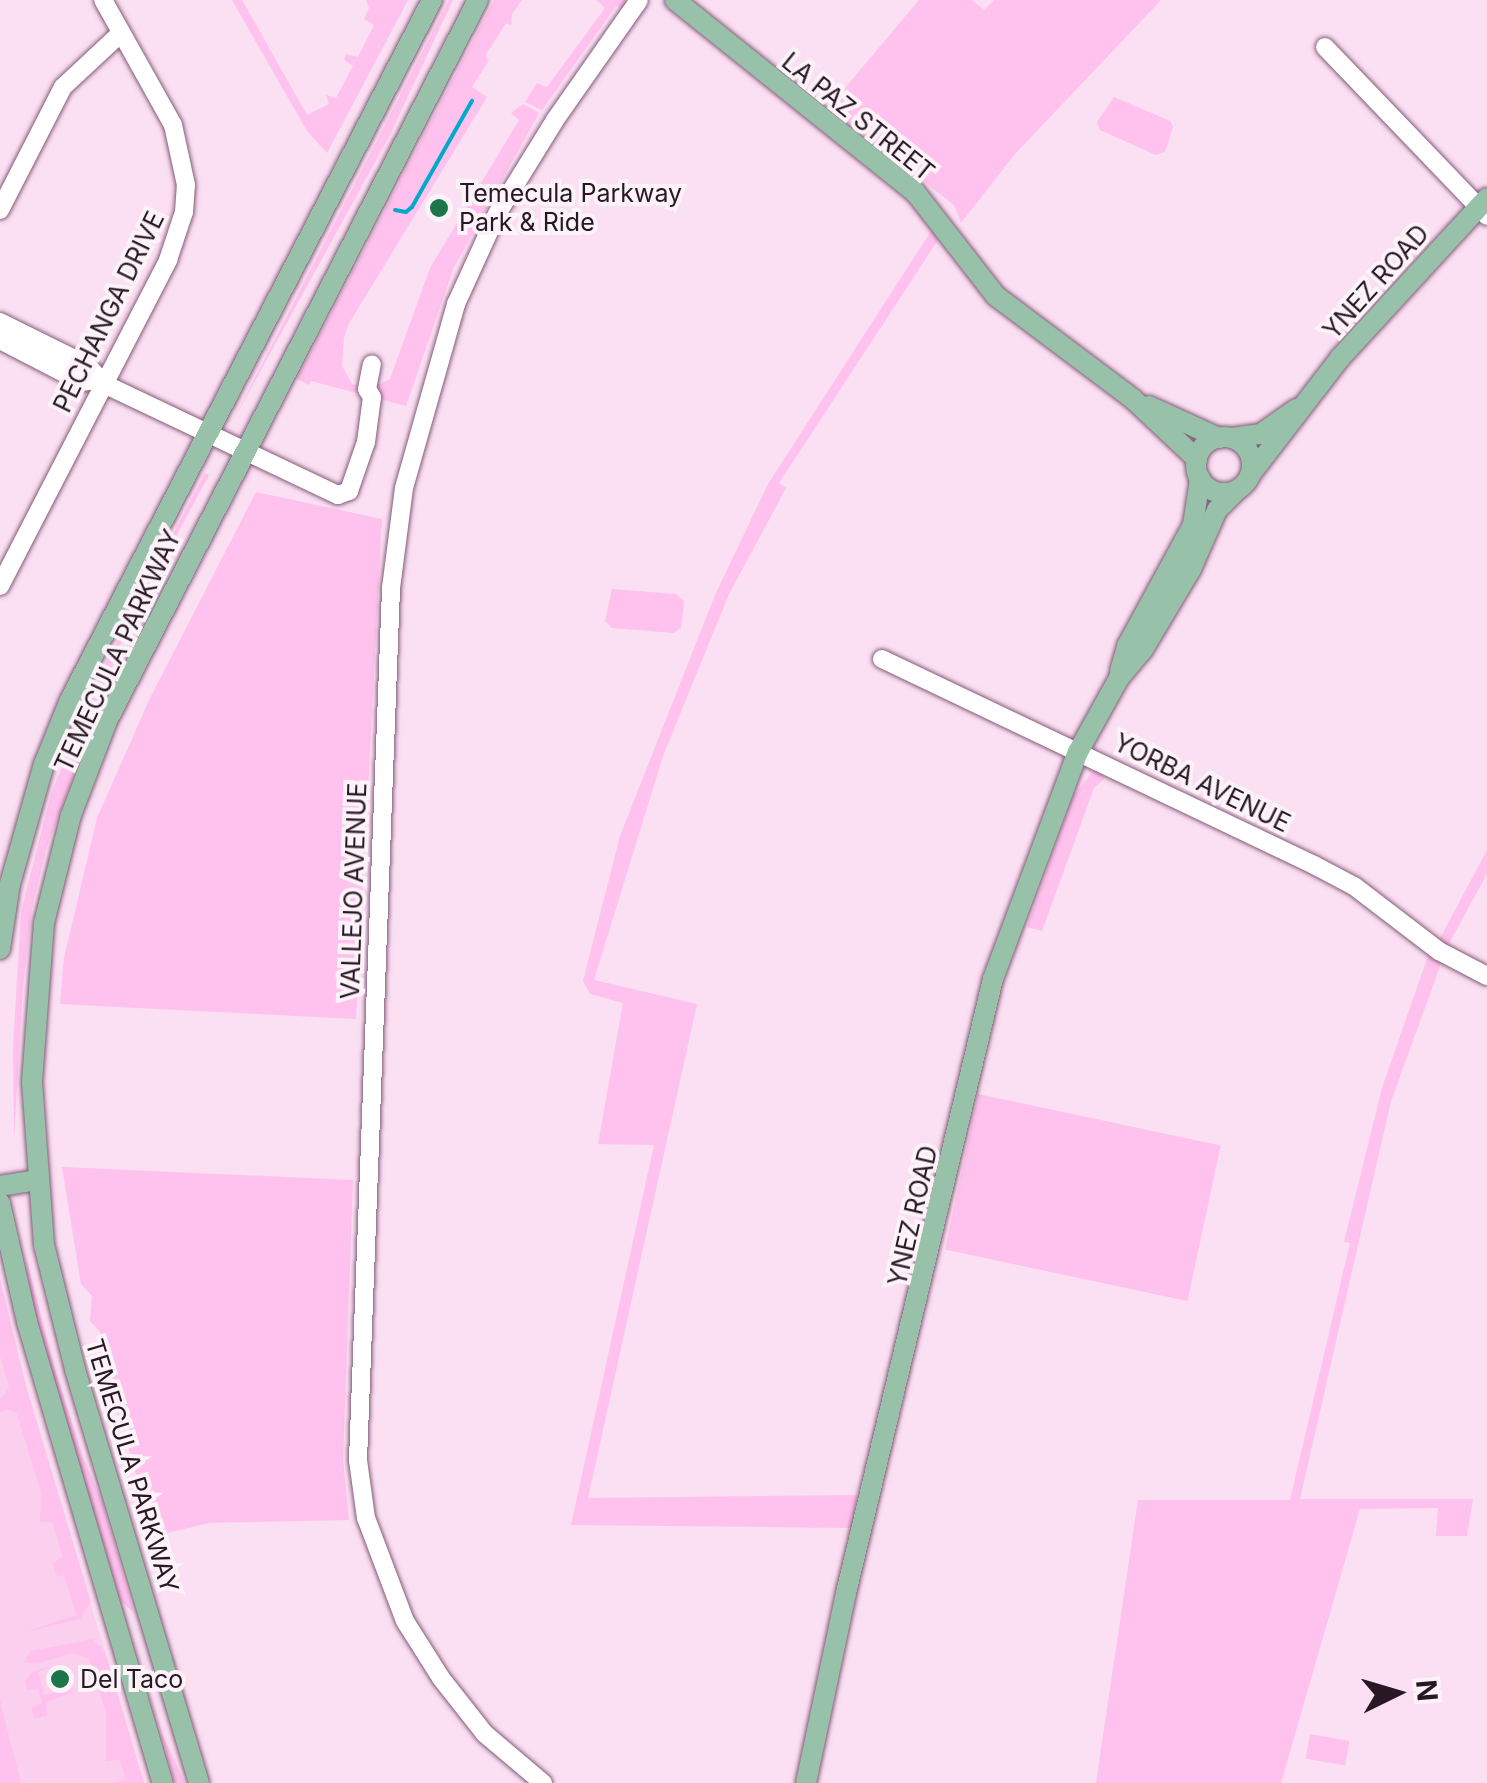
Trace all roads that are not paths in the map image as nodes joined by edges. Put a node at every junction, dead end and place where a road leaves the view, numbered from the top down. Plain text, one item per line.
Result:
1 (103, 0) edge
2 (432, 0) edge
3 (478, 0) edge
4 (639, 0) edge
5 (675, 0) edge
6 (122, 32) junction
7 (1326, 47) dead end
8 (1484, 207) edge
9 (0, 210) edge
10 (0, 322) edge
11 (0, 340) edge
12 (372, 364) dead end
13 (101, 382) junction
14 (1133, 399) junction
15 (1305, 402) junction
16 (206, 433) junction
17 (1226, 438) junction
18 (246, 450) junction
19 (1198, 469) junction
20 (1243, 483) junction
21 (0, 586) edge
22 (882, 658) dead end
23 (1119, 678) junction
24 (1078, 752) junction
25 (0, 949) edge
26 (1487, 976) edge
27 (37, 1180) junction
28 (0, 1186) edge
29 (40, 1209) junction
30 (1, 1213) edge
31 (163, 1783) edge
32 (199, 1783) edge
33 (544, 1783) edge
34 (806, 1783) edge

1 - 6 street, PECHANGA DRIVE
2 - 16 main road, TEMECULA PARKWAY
3 - 18 main road, TEMECULA PARKWAY
4 - 33 street, VALLEJO AVENUE
5 - 14 main road, LA PAZ STREET
6 - 9 street
6 - 13 street, PECHANGA DRIVE
7 - 8 street
8 - 15 main road, YNEZ ROAD
10 - 13 street
11 - 13 street
12 - 18 street
13 - 16 street
13 - 21 street, PECHANGA DRIVE
14 - 17 main road, LA PAZ STREET
14 - 19 main road, LA PAZ STREET
15 - 17 main road, YNEZ ROAD
15 - 20 main road, YNEZ ROAD
16 - 18 street
16 - 25 main road, TEMECULA PARKWAY
17 - 19 main road
17 - 20 main road
18 - 27 main road, TEMECULA PARKWAY
19 - 20 main road
19 - 23 main road, YNEZ ROAD
20 - 23 main road, YNEZ ROAD
22 - 24 street, YORBA AVENUE
23 - 24 main road, YNEZ ROAD
24 - 26 street, YORBA AVENUE
24 - 34 main road, YNEZ ROAD
27 - 28 main road
27 - 29 main road, TEMECULA PARKWAY
29 - 30 main road
29 - 32 main road, TEMECULA PARKWAY
30 - 31 main road

